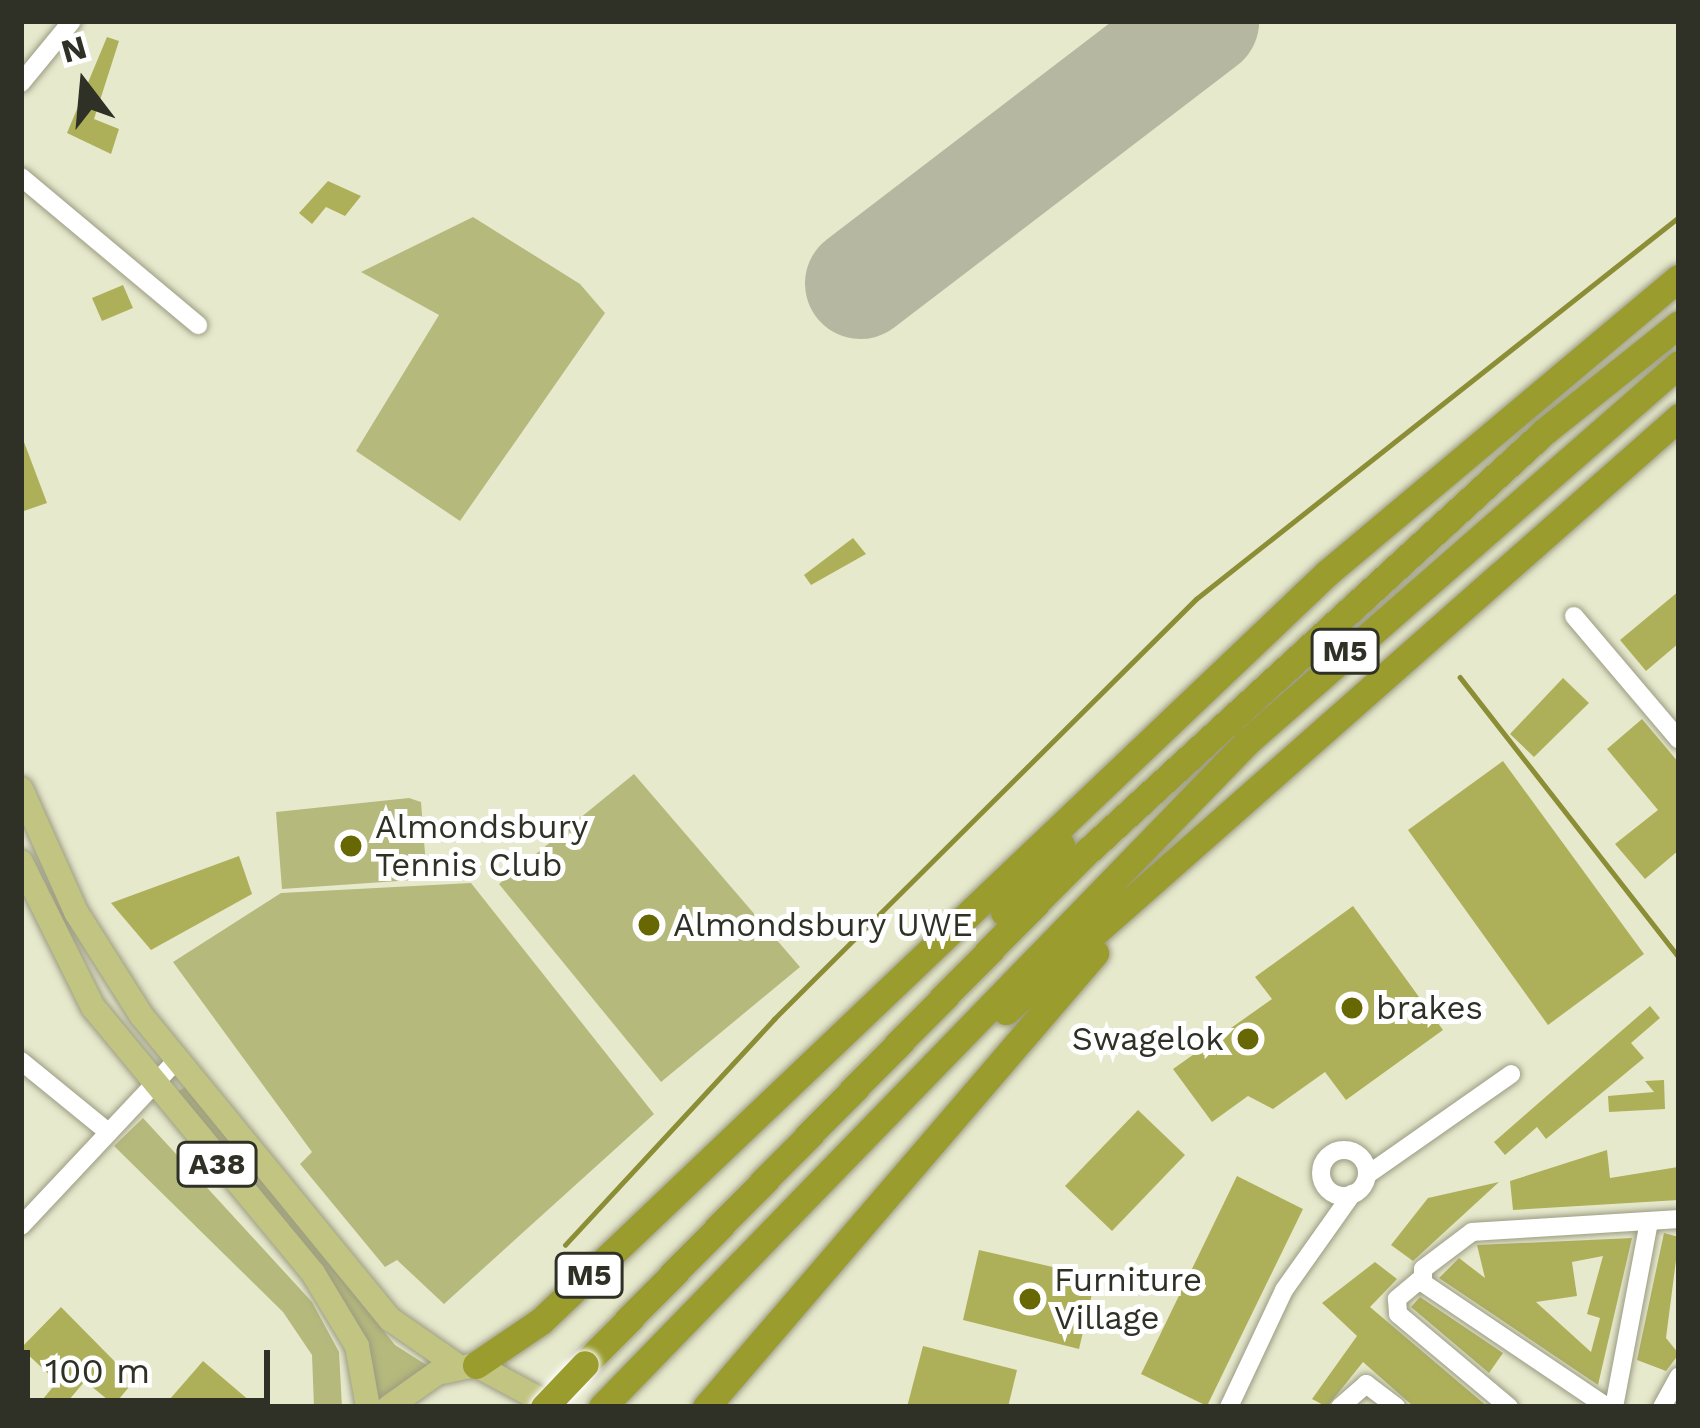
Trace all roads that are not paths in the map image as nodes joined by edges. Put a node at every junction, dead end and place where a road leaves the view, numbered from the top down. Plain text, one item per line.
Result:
1 (72, 21) edge
2 (21, 83) edge
3 (21, 177) edge
4 (1679, 278) edge
5 (1679, 325) edge
6 (198, 326) dead end
7 (1679, 364) edge
8 (1679, 417) edge
9 (1574, 616) dead end
10 (1153, 736) junction
11 (1679, 740) edge
12 (21, 789) edge
13 (21, 862) edge
14 (1165, 873) junction
15 (179, 1058) junction
16 (21, 1061) edge
17 (878, 1062) junction
18 (1511, 1074) dead end
19 (152, 1086) junction
20 (912, 1092) junction
21 (108, 1132) junction
22 (1365, 1167) junction
23 (1342, 1194) junction
24 (1679, 1219) edge
25 (1649, 1221) junction
26 (21, 1226) edge
27 (1422, 1278) junction
28 (467, 1366) junction
29 (1679, 1376) edge
30 (608, 1401) edge
31 (368, 1407) edge
32 (389, 1407) edge
33 (544, 1407) edge
34 (554, 1407) edge
35 (706, 1407) edge
36 (1229, 1407) edge
37 (1340, 1407) edge
38 (1396, 1407) edge
39 (1509, 1407) edge
40 (1611, 1407) edge
41 (1662, 1407) edge

1 - 2 street
3 - 6 street
4 - 10 highway, M5
5 - 17 highway, M5
7 - 20 highway, M5
8 - 14 highway, M5
9 - 11 street
10 - 17 highway, M5
10 - 28 highway, M5
12 - 15 main road, A38
13 - 19 main road, A38
14 - 20 highway, M5
14 - 35 highway, M5
15 - 19 street
15 - 28 main road, A38
16 - 21 street
17 - 33 highway, M5, bridge
18 - 22 street
19 - 21 street
19 - 31 main road, A38
20 - 30 highway, M5
21 - 26 street
22 - 23 street
22 - 23 street
23 - 36 street
24 - 25 street
25 - 27 street
25 - 40 street
27 - 39 street
27 - 40 street
28 - 32 main road
28 - 34 main road
29 - 41 street
37 - 38 street

